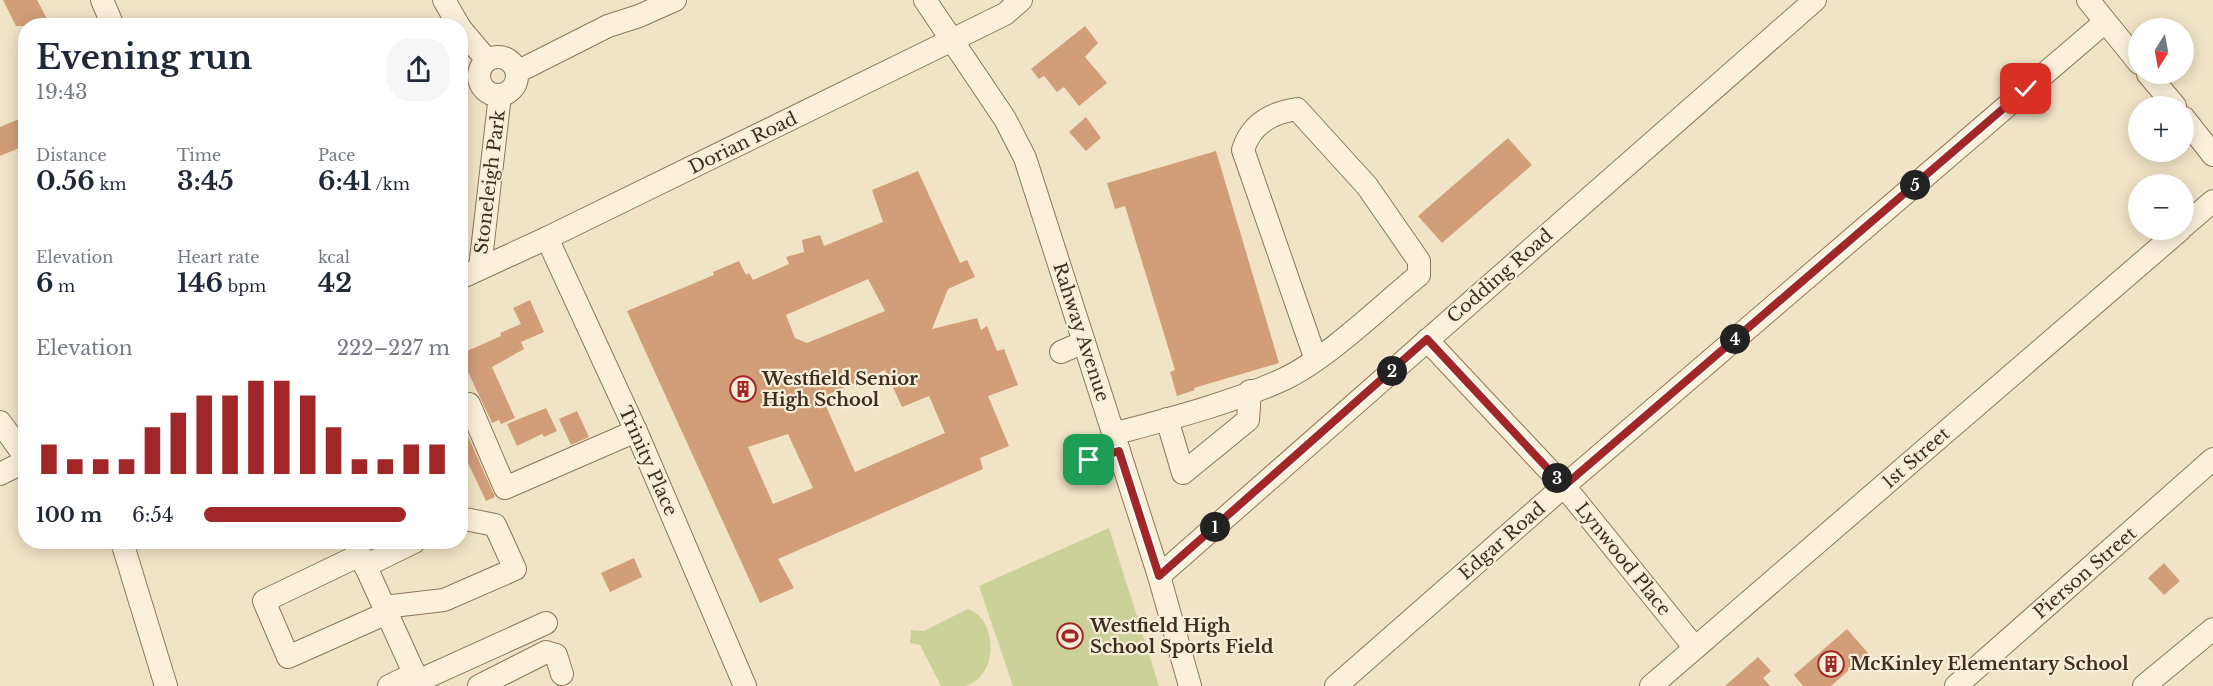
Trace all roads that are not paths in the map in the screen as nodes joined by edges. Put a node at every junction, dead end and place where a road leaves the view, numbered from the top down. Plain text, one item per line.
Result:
1 (102, 0) edge
2 (444, 0) edge
3 (675, 0) edge
4 (925, 0) edge
5 (1021, 0) edge
6 (1815, 0) edge
7 (2088, 0) edge
8 (110, 18) edge
9 (455, 18) edge
10 (2105, 22) junction
11 (468, 37) edge
12 (952, 40) junction
13 (2128, 50) edge
14 (487, 60) junction
15 (517, 72) junction
16 (2156, 84) edge
17 (500, 95) junction
18 (2167, 96) edge
19 (2194, 131) edge
20 (2213, 155) edge
21 (2213, 201) edge
22 (2194, 217) edge
23 (548, 238) junction
24 (2168, 240) edge
25 (470, 273) edge
26 (1427, 339) junction
27 (1084, 342) junction
28 (1061, 352) dead end
29 (1316, 360) junction
30 (1250, 392) junction
31 (469, 404) dead end
32 (1167, 419) junction
33 (0, 422) edge
34 (636, 432) junction
35 (1116, 443) junction
36 (18, 448) edge
37 (2213, 459) edge
38 (1089, 460) dead end
39 (18, 464) edge
40 (0, 474) edge
41 (1564, 486) junction
42 (468, 520) edge
43 (124, 549) edge
44 (382, 549) edge
45 (360, 554) edge
46 (1159, 576) junction
47 (386, 610) junction
48 (546, 623) dead end
49 (2213, 628) edge
50 (1695, 648) junction
51 (562, 674) dead end
52 (418, 680) edge
53 (476, 685) edge
54 (166, 686) edge
55 (389, 686) edge
56 (745, 686) edge
57 (1190, 686) edge
58 (1336, 686) edge
59 (1652, 686) edge
60 (1956, 686) edge
61 (2144, 686) edge

1 - 8 street
2 - 9 street
3 - 15 street, Stoneleigh Park
4 - 12 street, Rahway Avenue
5 - 12 street, Dorian Road
6 - 26 street, Codding Road
7 - 10 street
10 - 13 street
10 - 41 street, Edgar Road
11 - 14 street
12 - 23 street, Dorian Road
12 - 27 street, Rahway Avenue
14 - 15 street
14 - 17 street, Stoneleigh Park
15 - 17 street, Stoneleigh Park
16 - 18 street
17 - 25 street, Stoneleigh Park
19 - 20 street
21 - 22 street
23 - 25 street, Dorian Road
23 - 34 street, Trinity Place
24 - 50 street, 1st Street
26 - 41 street, Lynwood Place
26 - 46 street, Codding Road
27 - 28 street
27 - 35 street, Rahway Avenue
29 - 29 street
29 - 30 street
30 - 32 street
30 - 32 street
31 - 34 street
32 - 35 street
33 - 36 street
34 - 56 street, Trinity Place
35 - 38 street
35 - 46 street, Rahway Avenue
37 - 60 street, Pierson Street
39 - 40 street
41 - 50 street, Lynwood Place
41 - 58 street, Edgar Road
42 - 47 street
43 - 54 street
44 - 45 street
45 - 47 street
45 - 47 street
46 - 57 street, Rahway Avenue
47 - 52 street
48 - 52 street
49 - 61 street
50 - 59 street, 1st Street
51 - 53 street
52 - 55 street

